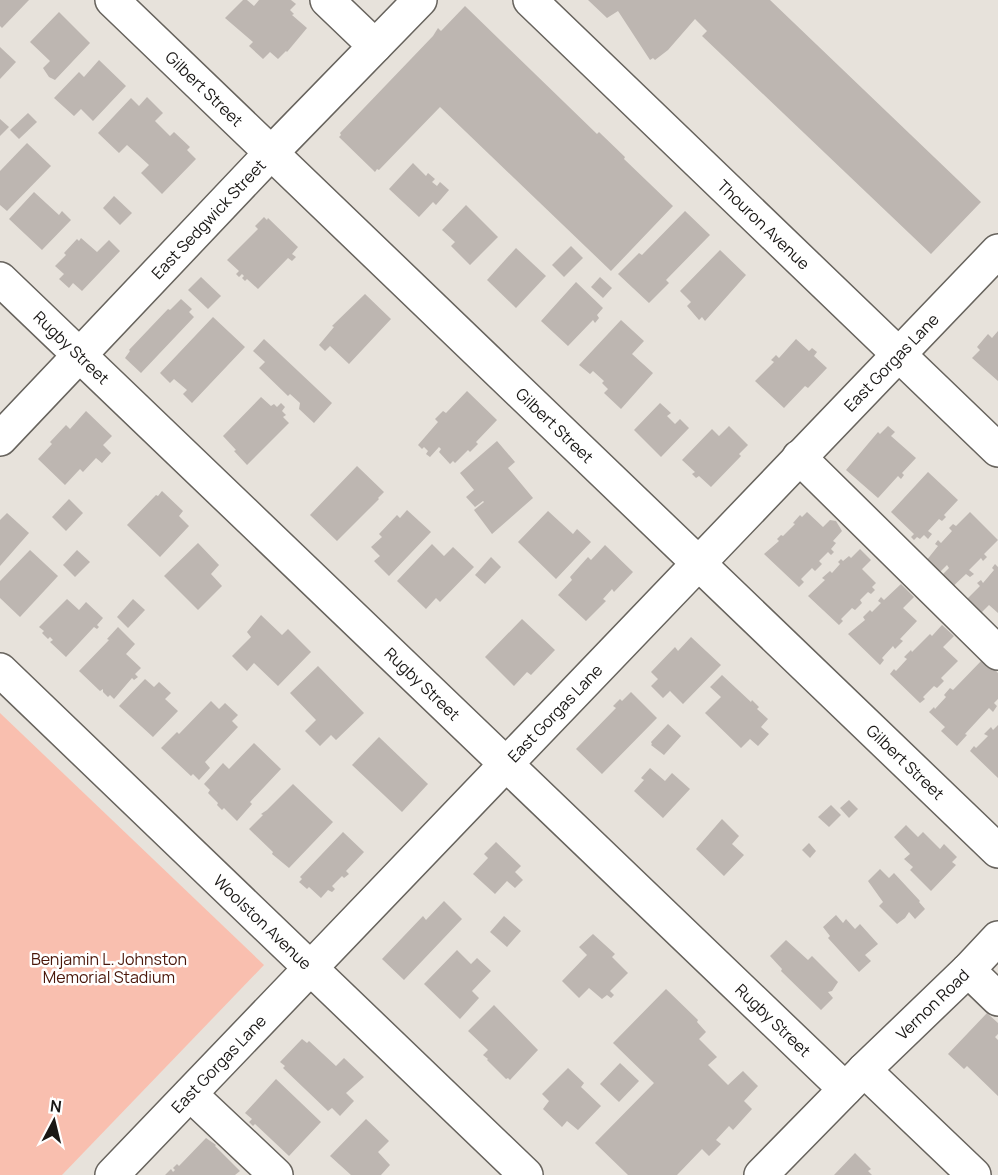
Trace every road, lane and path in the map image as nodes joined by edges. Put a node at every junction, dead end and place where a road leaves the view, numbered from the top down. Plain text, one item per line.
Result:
1 (112, 0) edge
2 (327, 0) edge
3 (420, 0) edge
4 (530, 0) edge
5 (375, 46) junction
6 (271, 153) junction
7 (998, 251) edge
8 (0, 279) edge
9 (80, 355) junction
10 (899, 355) junction
11 (0, 439) edge
12 (998, 450) edge
13 (799, 457) junction
14 (699, 562) junction
15 (998, 653) edge
16 (0, 670) edge
17 (507, 764) junction
18 (998, 850) edge
19 (998, 938) edge
20 (310, 967) junction
21 (968, 970) junction
22 (998, 999) edge
23 (855, 1079) junction
24 (190, 1094) junction
25 (770, 1172) edge
26 (112, 1175) edge
27 (276, 1175) edge
28 (526, 1175) edge
29 (974, 1175) edge

1 - 6 street, Gilbert Street
2 - 5 street
3 - 5 street, East Sedgwick Street
4 - 10 street, Thouron Avenue
5 - 6 street, East Sedgwick Street
6 - 9 street, East Sedgwick Street
6 - 14 street, Gilbert Street
7 - 10 street, East Gorgas Lane
8 - 9 street, Rugby Street
9 - 11 street, East Sedgwick Street
9 - 17 street, Rugby Street
10 - 12 street, Thouron Avenue
10 - 13 street, East Gorgas Lane
13 - 14 street, East Gorgas Lane
13 - 15 street
14 - 17 street, East Gorgas Lane
14 - 18 street, Gilbert Street
16 - 20 street, Woolston Avenue
17 - 20 street, East Gorgas Lane
17 - 23 street, Rugby Street
19 - 21 street, Vernon Road
20 - 24 street, East Gorgas Lane
20 - 28 street, Woolston Avenue
21 - 22 street
21 - 23 street, Vernon Road
23 - 25 street, Vernon Road
23 - 29 street, Rugby Street
24 - 26 street, East Gorgas Lane
24 - 27 street

